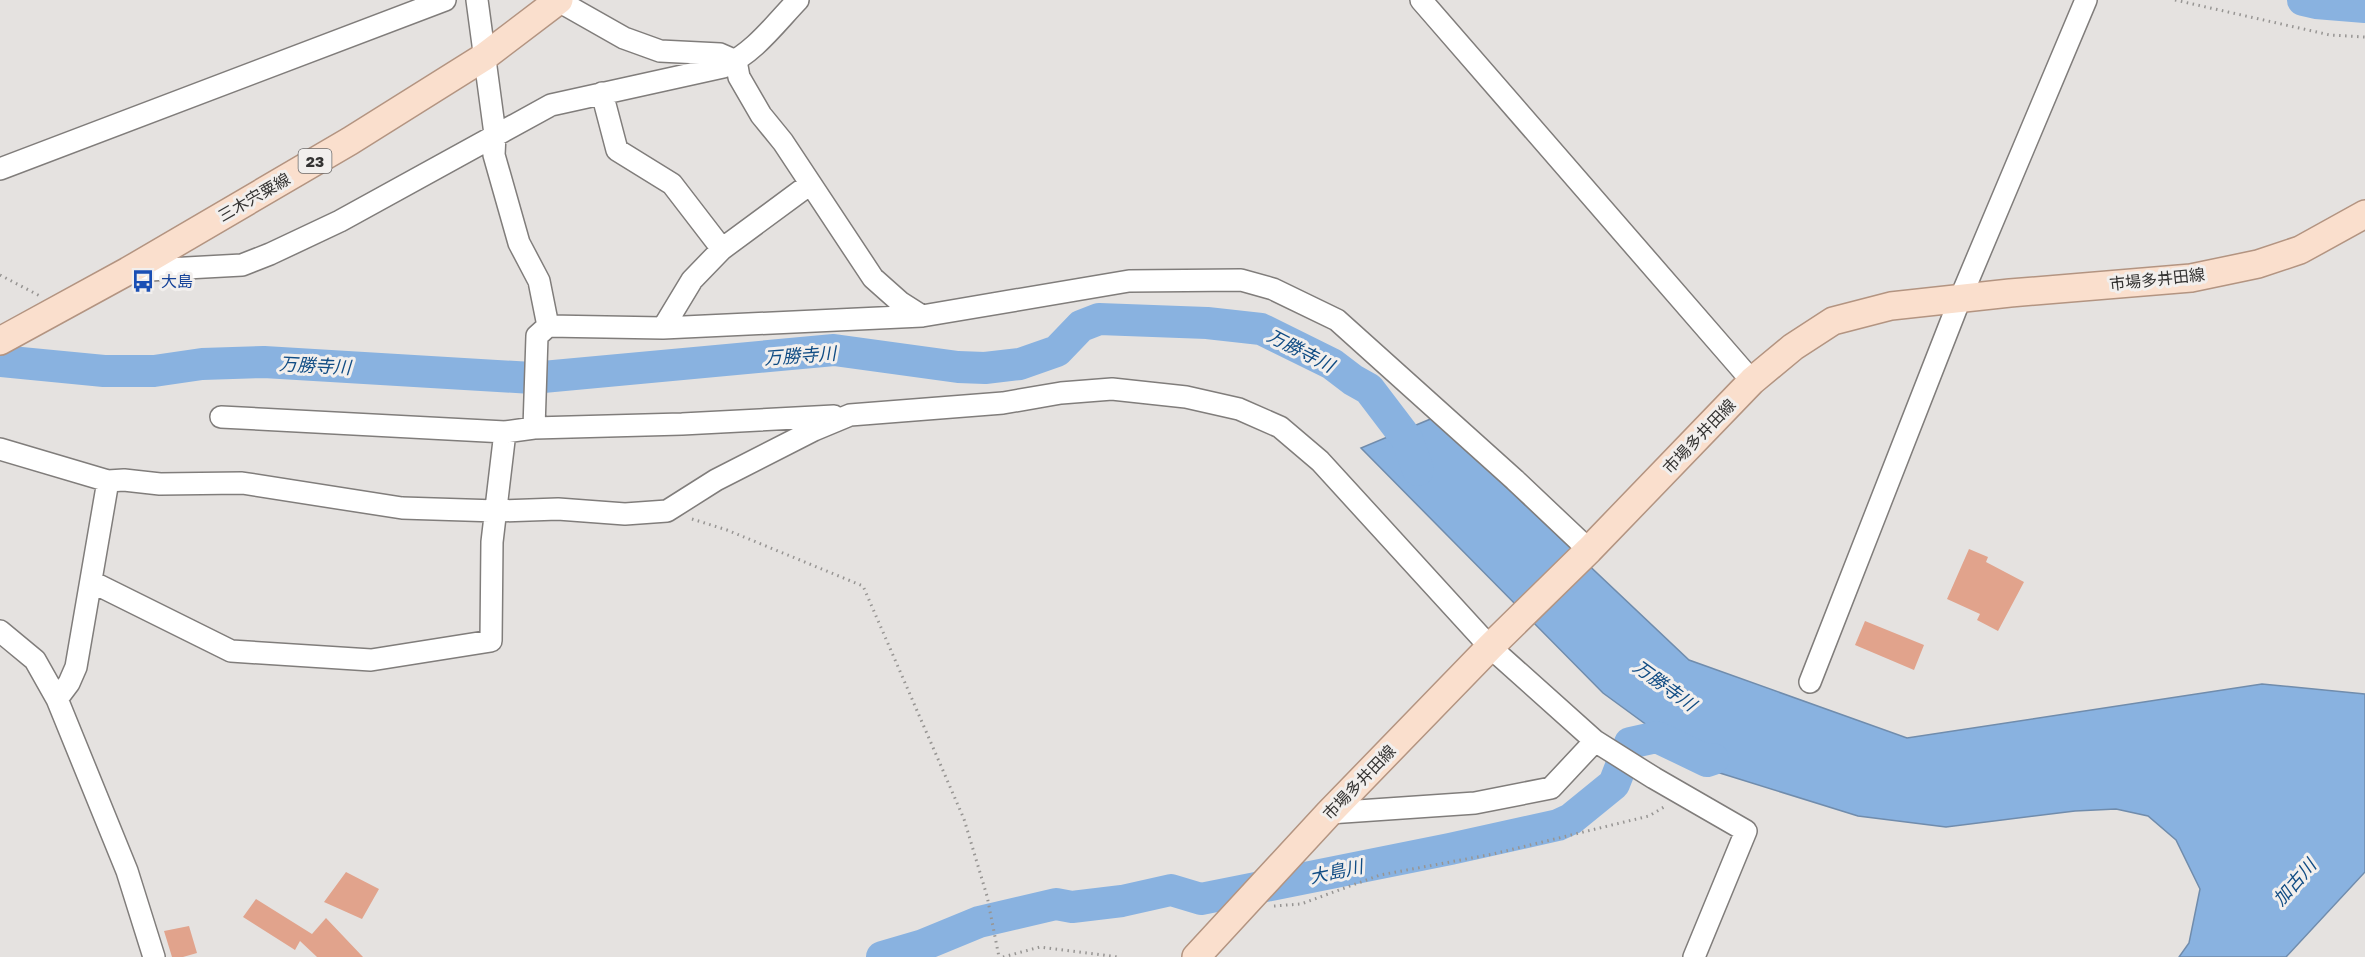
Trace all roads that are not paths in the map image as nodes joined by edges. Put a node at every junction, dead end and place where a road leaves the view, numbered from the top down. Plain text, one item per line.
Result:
1 (445, 0) edge
2 (477, 0) edge
3 (558, 0) edge
4 (798, 0) edge
5 (1421, 0) edge
6 (2086, 0) edge
7 (484, 57) junction
8 (736, 62) junction
9 (602, 93) junction
10 (495, 134) junction
11 (0, 169) edge
12 (810, 184) junction
13 (2365, 214) edge
14 (722, 249) junction
15 (128, 271) junction
16 (1960, 299) junction
17 (921, 316) junction
18 (663, 328) junction
19 (542, 331) junction
20 (0, 341) edge
21 (1752, 381) junction
22 (850, 415) junction
23 (221, 417) dead end
24 (534, 428) junction
25 (506, 432) junction
26 (0, 449) edge
27 (108, 480) junction
28 (497, 512) junction
29 (1584, 556) junction
30 (92, 582) junction
31 (0, 631) edge
32 (1495, 642) junction
33 (1810, 682) dead end
34 (57, 699) junction
35 (1595, 741) junction
36 (1329, 813) junction
37 (154, 957) edge
38 (1196, 957) edge
39 (1694, 957) edge

1 - 11 street
2 - 7 street
3 - 7 main road, 三木宍粟線 / 23
3 - 8 street
4 - 8 street
5 - 21 street
6 - 16 street
7 - 10 street
7 - 15 main road, 三木宍粟線 / 23
8 - 9 street
8 - 12 street
9 - 10 street
9 - 14 street
10 - 15 street
10 - 19 street
12 - 14 street
12 - 17 street
13 - 16 main road, 市場多井田線
14 - 18 street
15 - 20 main road, 三木宍粟線 / 23
16 - 21 main road, 市場多井田線
16 - 33 street
17 - 18 street
17 - 29 street
18 - 19 street
19 - 24 street
21 - 29 main road, 市場多井田線
22 - 24 street
22 - 28 street
22 - 32 street
23 - 25 street
24 - 25 street
25 - 28 street
26 - 27 street
27 - 28 street
27 - 30 street
28 - 30 street
29 - 32 main road, 市場多井田線
30 - 34 street
31 - 34 street
32 - 35 street
32 - 36 main road, 市場多井田線
34 - 37 street
35 - 36 street
35 - 39 street
36 - 38 main road, 市場多井田線

